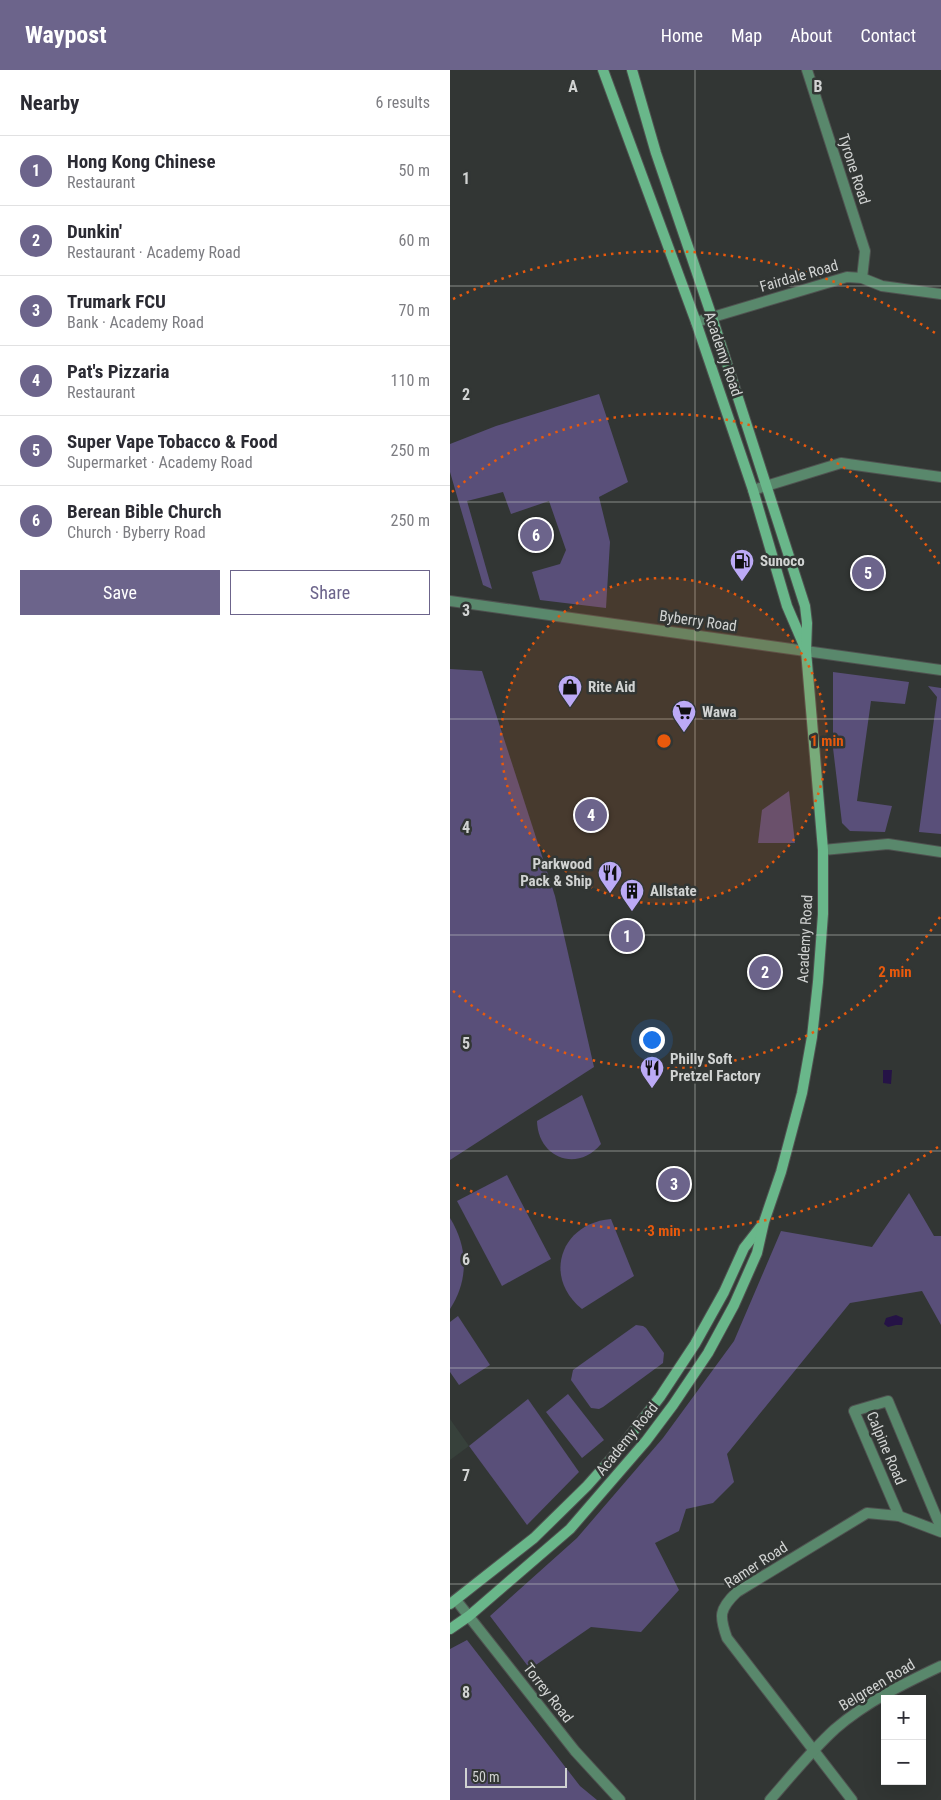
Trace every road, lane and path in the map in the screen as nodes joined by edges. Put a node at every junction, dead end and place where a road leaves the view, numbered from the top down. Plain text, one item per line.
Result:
1 (603, 70) edge
2 (632, 70) edge
3 (807, 70) edge
4 (862, 278) junction
5 (941, 294) edge
6 (712, 317) junction
7 (696, 322) junction
8 (941, 477) edge
9 (766, 486) junction
10 (753, 490) junction
11 (450, 601) edge
12 (806, 651) junction
13 (941, 670) edge
14 (823, 850) junction
15 (941, 852) edge
16 (764, 1222) junction
17 (899, 1516) junction
18 (941, 1530) edge
19 (453, 1602) edge
20 (469, 1616) junction
21 (450, 1629) edge
22 (941, 1666) edge
23 (813, 1751) junction
24 (620, 1800) edge
25 (770, 1800) edge
26 (852, 1800) edge

1 - 7 main road, Academy Road
2 - 6 main road, Academy Road
3 - 4 street, Tyrone Road
4 - 5 street, Fairdale Road
4 - 6 street, Fairdale Road
6 - 7 street, Fairdale Road
6 - 9 main road, Academy Road
7 - 10 main road, Academy Road
8 - 9 street
9 - 10 street
9 - 12 main road, Academy Road
10 - 12 main road, Academy Road
11 - 12 street, Byberry Road
12 - 13 street, Byberry Road
12 - 14 main road, Academy Road
14 - 15 street
14 - 16 main road, Academy Road
16 - 19 main road, Academy Road
16 - 20 main road, Academy Road
17 - 18 street, Ramer Road
17 - 18 street, Calpine Road
17 - 23 street, Ramer Road
19 - 20 street, Torrey Road
20 - 21 main road, Academy Road
20 - 24 street, Torrey Road
22 - 23 street, Belgreen Road
23 - 25 street, Belgreen Road
23 - 26 street, Ramer Road

